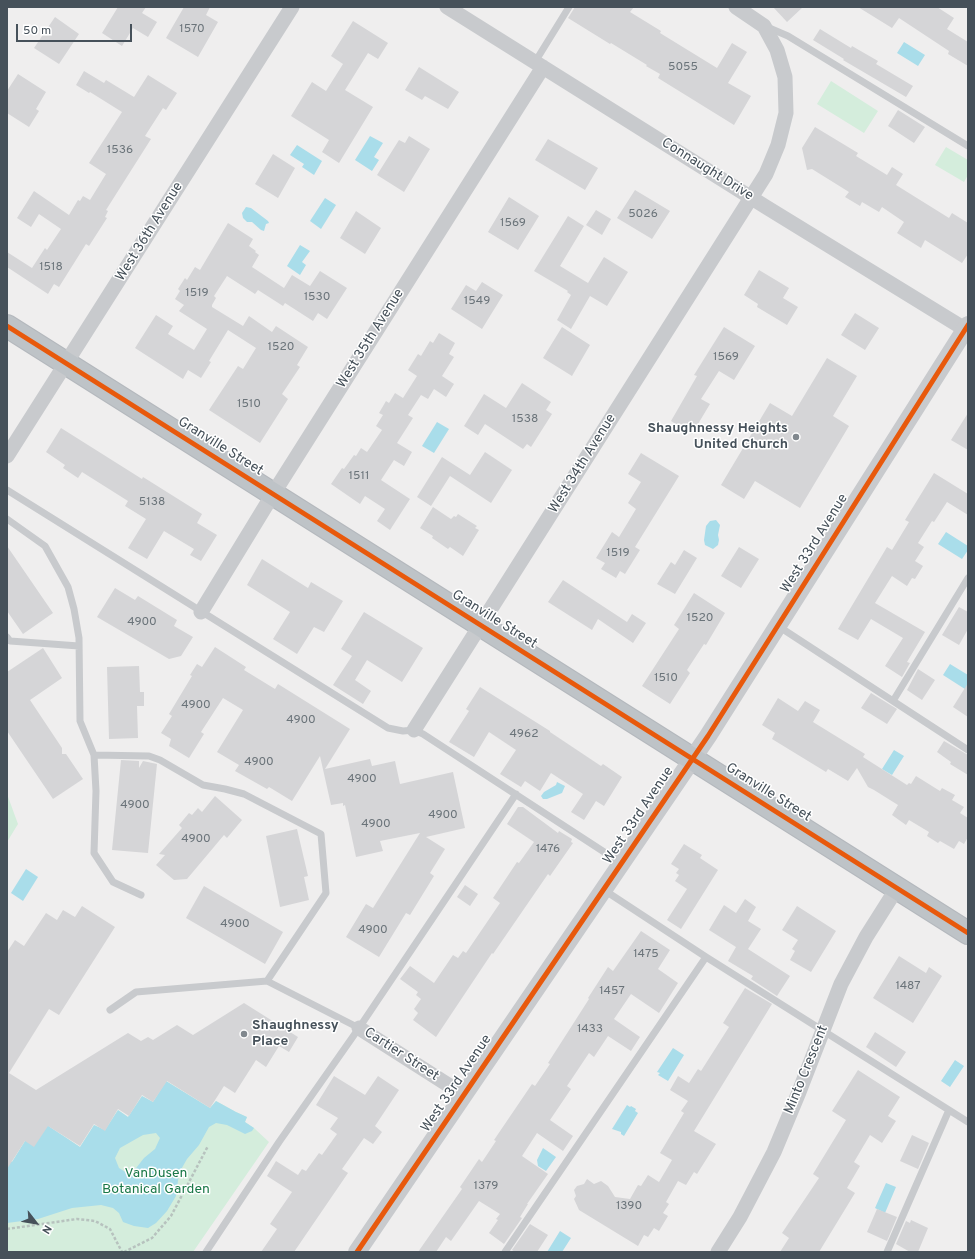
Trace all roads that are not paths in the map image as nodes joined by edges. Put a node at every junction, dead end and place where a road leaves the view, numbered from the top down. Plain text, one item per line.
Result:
1 (292, 7) edge
2 (447, 7) edge
3 (569, 7) edge
4 (736, 7) edge
5 (764, 26) junction
6 (539, 65) junction
7 (968, 146) edge
8 (751, 198) junction
9 (7, 326) edge
10 (967, 329) edge
11 (66, 363) junction
12 (7, 456) edge
13 (7, 490) edge
14 (273, 494) junction
15 (7, 519) edge
16 (968, 578) edge
17 (201, 612) junction
18 (480, 625) junction
19 (778, 626) junction
20 (7, 637) edge
21 (79, 646) junction
22 (893, 700) junction
23 (414, 730) junction
24 (968, 750) edge
25 (94, 755) junction
26 (692, 759) junction
27 (516, 794) junction
28 (622, 864) junction
29 (897, 888) junction
30 (604, 890) junction
31 (141, 895) dead end
32 (968, 933) edge
33 (706, 957) junction
34 (267, 981) junction
35 (110, 1010) dead end
36 (359, 1028) junction
37 (822, 1031) junction
38 (464, 1095) junction
39 (949, 1110) junction
40 (968, 1122) edge
41 (206, 1252) edge
42 (358, 1252) edge
43 (505, 1252) edge
44 (718, 1252) edge
45 (887, 1252) edge

1 - 11 street, West 36th Avenue
2 - 6 street, Connaught Drive
3 - 6 lane
4 - 5 street
5 - 7 lane
5 - 8 street, West 34th Avenue
6 - 8 street, Connaught Drive
6 - 14 street, West 35th Avenue
8 - 10 street, Connaught Drive
8 - 18 street, West 34th Avenue
9 - 11 highway, Granville Street
10 - 19 street, West 33rd Avenue
11 - 12 street, West 36th Avenue
11 - 14 highway, Granville Street
13 - 17 lane
14 - 17 street, West 35th Avenue
14 - 18 highway, Granville Street
15 - 21 lane
16 - 22 lane
17 - 23 lane
18 - 23 street, West 34th Avenue
18 - 26 highway, Granville Street
19 - 22 lane
19 - 26 street, West 33rd Avenue
20 - 21 lane
21 - 25 lane
22 - 24 lane
23 - 27 lane
25 - 31 lane
25 - 34 lane
26 - 28 street, West 33rd Avenue
26 - 29 highway, Granville Street
27 - 28 lane
27 - 36 lane
28 - 30 street, West 33rd Avenue
29 - 32 highway, Granville Street
29 - 37 street, Minto Crescent
30 - 33 lane
30 - 38 street, West 33rd Avenue
33 - 37 lane
33 - 43 lane
34 - 35 lane
34 - 36 lane
36 - 38 street, Cartier Street
36 - 41 lane
37 - 39 lane
37 - 44 street, Minto Crescent
38 - 42 street, West 33rd Avenue
39 - 40 lane
39 - 45 lane

